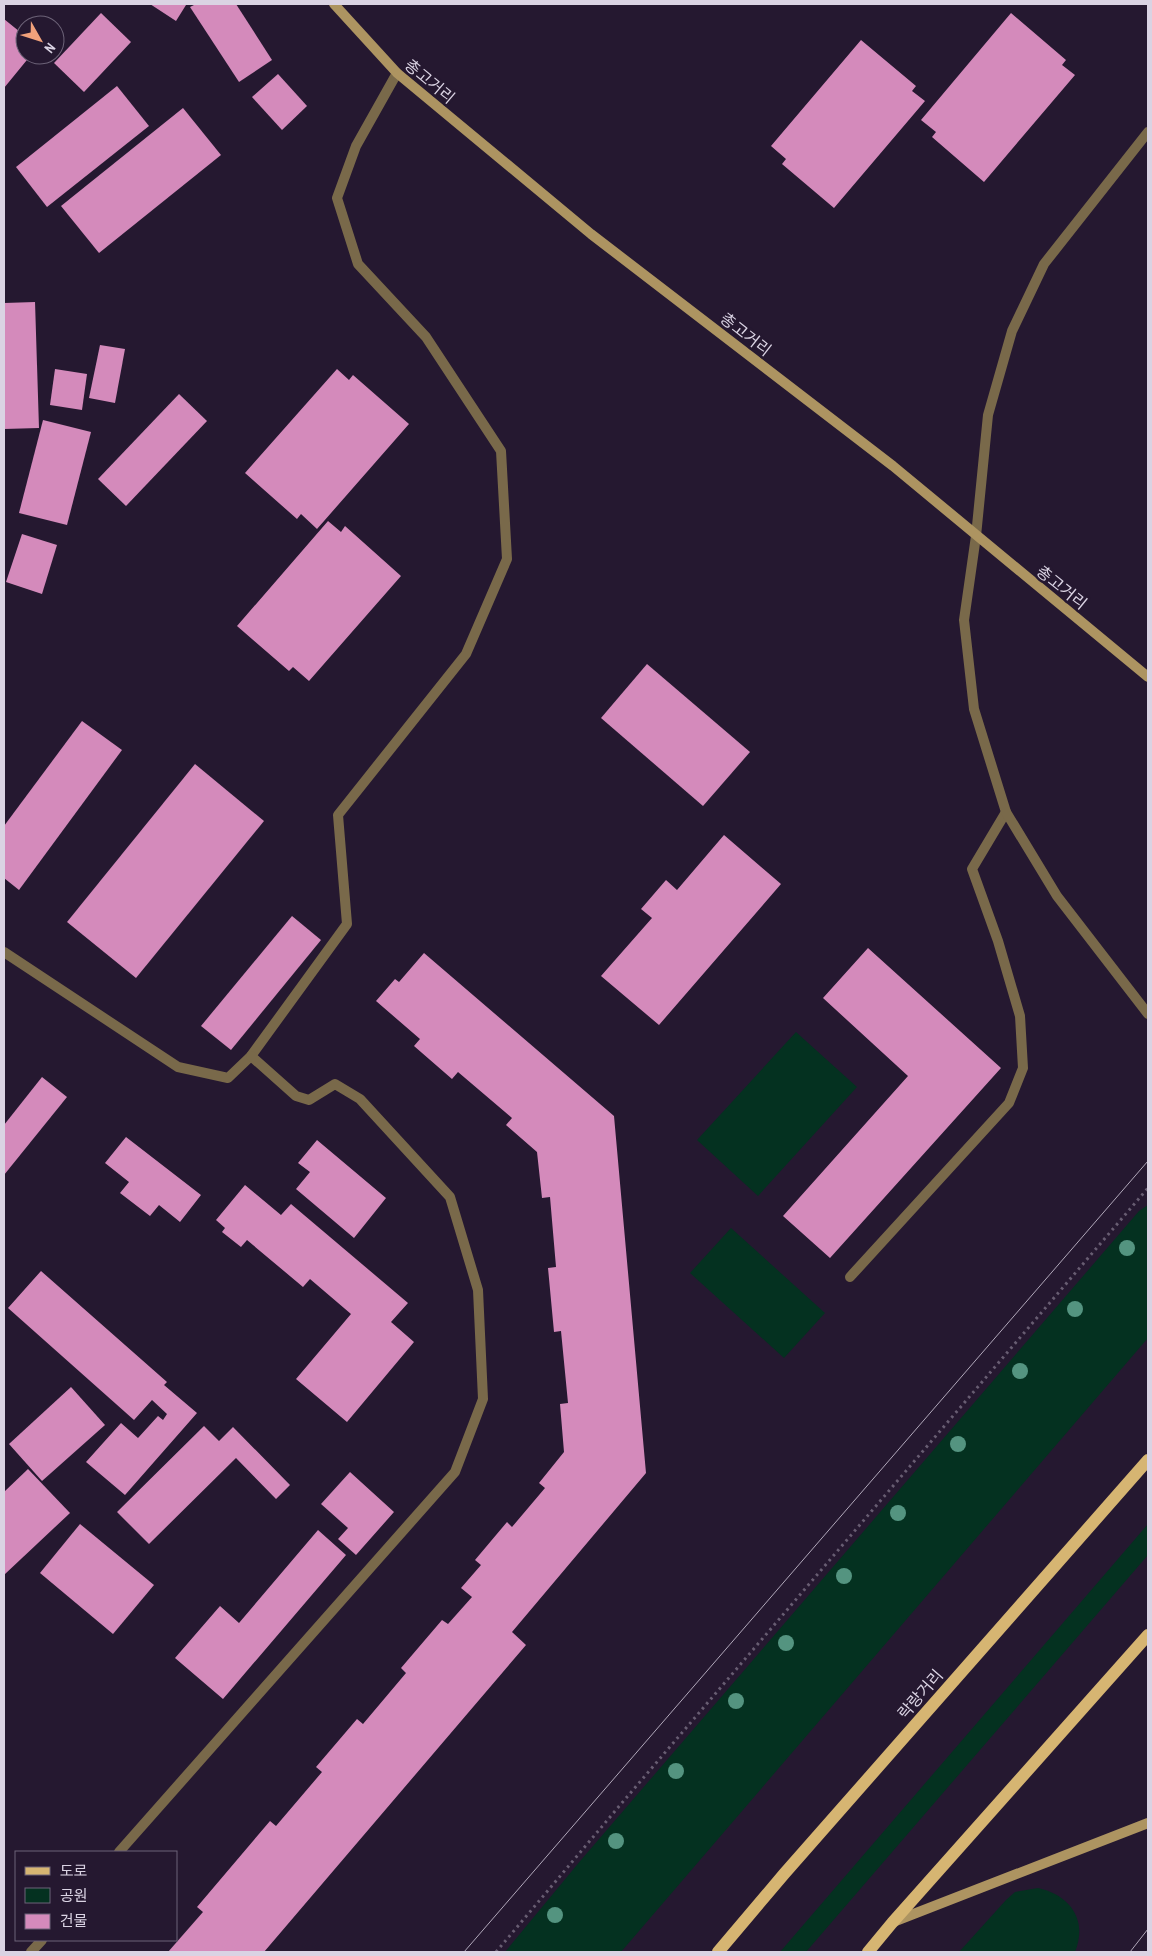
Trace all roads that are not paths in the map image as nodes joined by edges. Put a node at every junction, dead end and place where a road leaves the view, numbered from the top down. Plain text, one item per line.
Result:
1 (334, 4) edge
2 (397, 73) junction
3 (1148, 132) edge
4 (976, 536) junction
5 (1148, 677) edge
6 (1006, 812) junction
7 (4, 952) edge
8 (1148, 1014) edge
9 (251, 1056) junction
10 (850, 1277) dead end
11 (1148, 1460) edge
12 (1148, 1635) edge
13 (1148, 1823) edge
14 (121, 1851) edge
15 (892, 1922) junction
16 (41, 1941) edge
17 (31, 1952) edge
18 (718, 1952) edge
19 (868, 1952) edge

1 - 2 street, 총고거리
2 - 4 street, 총고거리
2 - 9 street
3 - 4 street
4 - 5 street, 총고거리
4 - 6 street
6 - 8 street
6 - 10 street
7 - 9 street
9 - 14 street
11 - 18 main road, 락랑거리
12 - 15 main road
13 - 15 street
15 - 19 main road
16 - 17 street

